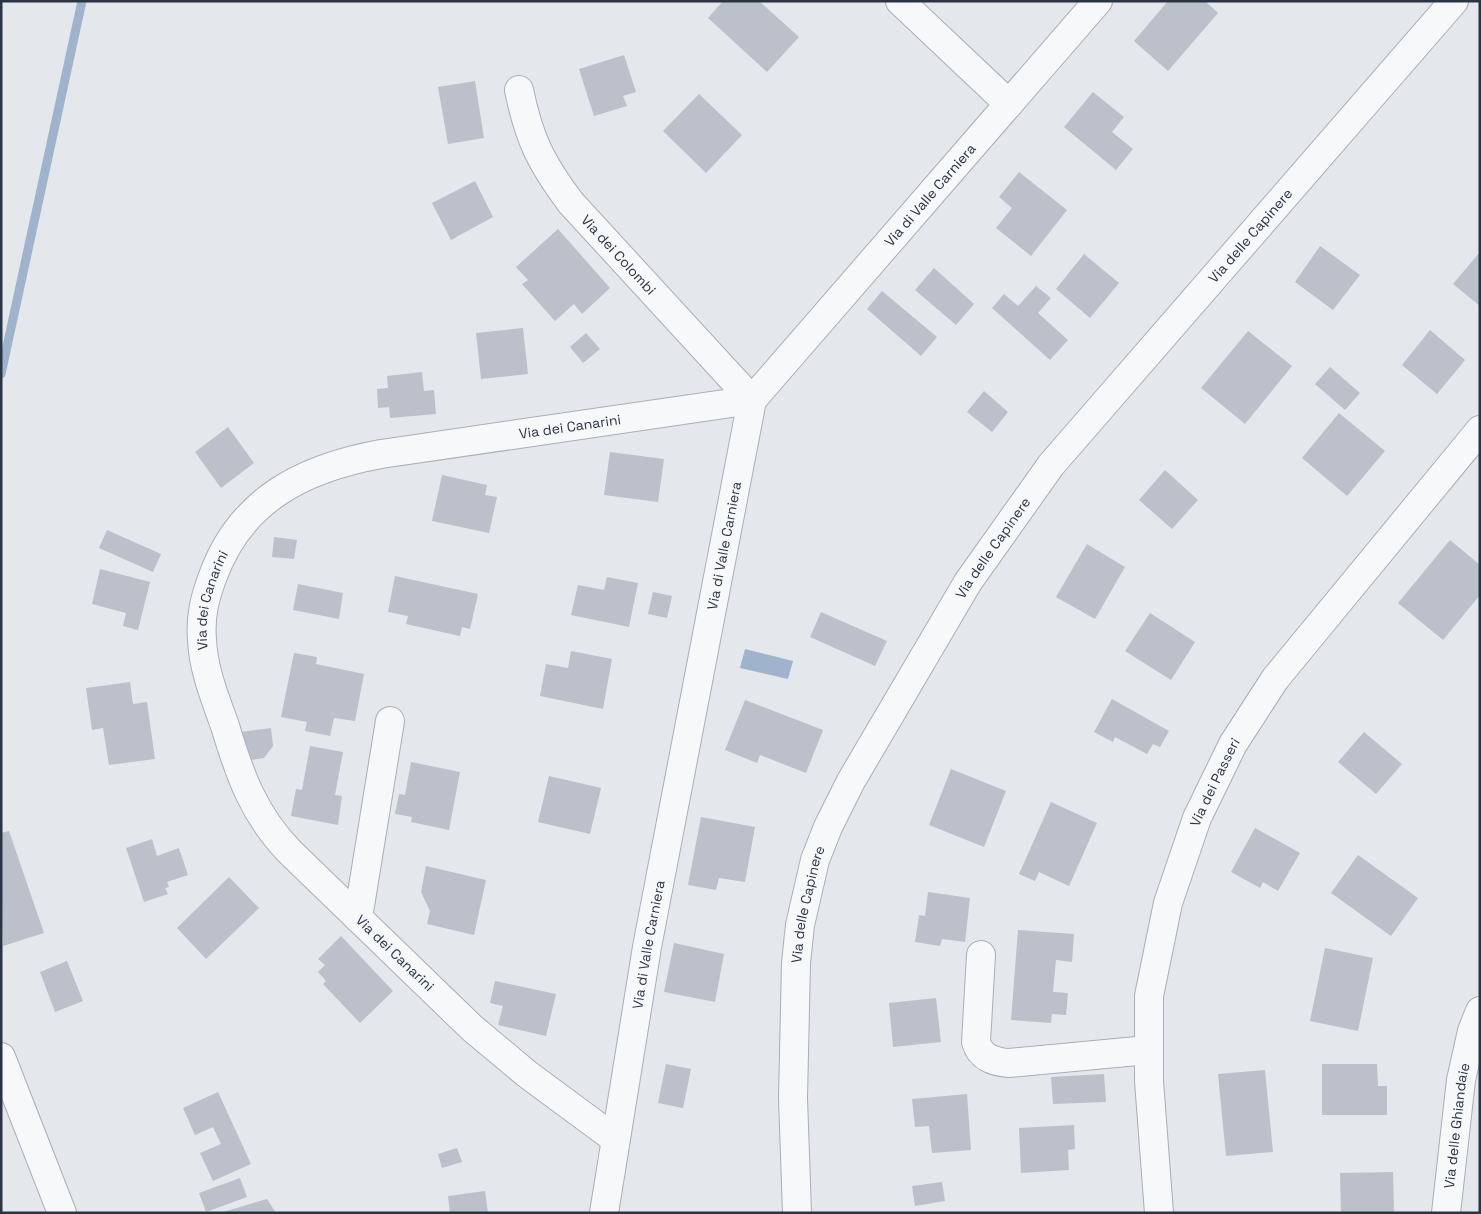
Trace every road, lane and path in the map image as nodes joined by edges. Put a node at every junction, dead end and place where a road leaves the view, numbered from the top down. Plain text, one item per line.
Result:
1 (900, 1) edge
2 (1098, 1) edge
3 (1454, 1) edge
4 (519, 90) dead end
5 (1009, 104) junction
6 (752, 400) junction
7 (1480, 430) edge
8 (390, 722) dead end
9 (358, 918) junction
10 (981, 955) dead end
11 (1480, 1011) edge
12 (1148, 1050) junction
13 (1, 1057) edge
14 (615, 1138) junction
15 (62, 1213) edge
16 (604, 1213) edge
17 (797, 1213) edge
18 (1160, 1213) edge
19 (1446, 1213) edge

1 - 5 street
2 - 5 street, Via di Valle Carniera
3 - 17 street, Via delle Capinere
4 - 6 street, Via dei Colombi
5 - 6 street, Via di Valle Carniera
6 - 9 street, Via dei Canarini
6 - 14 street, Via di Valle Carniera
7 - 12 street, Via dei Passeri
8 - 9 street
9 - 14 street, Via dei Canarini
10 - 12 street
11 - 19 street, Via delle Ghiandaie
12 - 18 street, Via dei Passeri
13 - 15 street
14 - 16 street, Via di Valle Carniera

